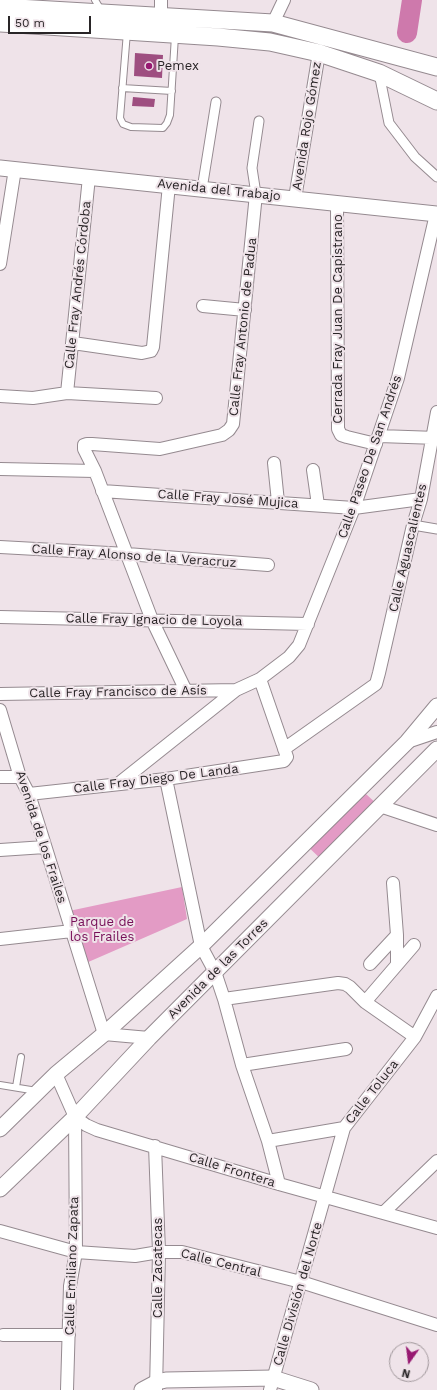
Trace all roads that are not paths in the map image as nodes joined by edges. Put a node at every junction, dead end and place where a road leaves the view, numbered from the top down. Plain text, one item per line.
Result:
1 (162, 0) edge
2 (284, 0) edge
3 (12, 5) edge
4 (99, 7) edge
5 (161, 17) junction
6 (0, 23) edge
7 (273, 23) junction
8 (127, 31) junction
9 (175, 34) junction
10 (319, 54) junction
11 (379, 73) junction
12 (432, 77) edge
13 (122, 88) junction
14 (172, 91) junction
15 (437, 101) edge
16 (216, 102) dead end
17 (259, 121) dead end
18 (0, 168) edge
19 (15, 169) junction
20 (89, 177) junction
21 (437, 177) edge
22 (169, 185) junction
23 (202, 189) junction
24 (256, 194) junction
25 (295, 198) junction
26 (338, 203) junction
27 (436, 214) edge
28 (0, 264) edge
29 (203, 306) dead end
30 (245, 310) junction
31 (73, 343) junction
32 (68, 393) junction
33 (0, 396) edge
34 (156, 398) dead end
35 (437, 412) edge
36 (434, 438) edge
37 (377, 440) junction
38 (274, 463) dead end
39 (0, 469) edge
40 (313, 470) dead end
41 (95, 471) junction
42 (102, 491) junction
43 (421, 499) junction
44 (278, 502) junction
45 (318, 505) junction
46 (354, 508) junction
47 (413, 526) junction
48 (437, 529) edge
49 (0, 547) edge
50 (127, 554) junction
51 (268, 565) dead end
52 (0, 617) edge
53 (152, 620) junction
54 (308, 624) junction
55 (260, 679) junction
56 (236, 690) junction
57 (186, 691) junction
58 (0, 694) edge
59 (437, 706) edge
60 (0, 710) edge
61 (437, 732) edge
62 (407, 742) junction
63 (284, 749) junction
64 (437, 749) edge
65 (0, 777) edge
66 (20, 777) junction
67 (166, 780) junction
68 (118, 784) junction
69 (29, 794) junction
70 (380, 806) junction
71 (437, 825) edge
72 (45, 847) junction
73 (0, 850) edge
74 (393, 883) dead end
75 (72, 931) junction
76 (397, 935) junction
77 (0, 939) edge
78 (414, 945) dead end
79 (201, 946) junction
80 (370, 964) dead end
81 (397, 964) junction
82 (215, 972) junction
83 (437, 996) edge
84 (224, 999) junction
85 (365, 1002) junction
86 (104, 1034) junction
87 (415, 1037) junction
88 (149, 1038) junction
89 (346, 1049) dead end
90 (21, 1057) dead end
91 (242, 1065) junction
92 (56, 1074) junction
93 (0, 1085) edge
94 (16, 1087) junction
95 (39, 1091) junction
96 (75, 1117) junction
97 (344, 1128) junction
98 (0, 1129) edge
99 (268, 1141) junction
100 (155, 1146) junction
101 (437, 1161) edge
102 (279, 1184) junction
103 (0, 1189) edge
104 (326, 1197) junction
105 (383, 1213) junction
106 (437, 1228) edge
107 (0, 1231) edge
108 (76, 1252) junction
109 (159, 1252) junction
110 (301, 1282) junction
111 (437, 1325) edge
112 (3, 1335) dead end
113 (70, 1335) junction
114 (272, 1384) edge
115 (156, 1386) edge
116 (67, 1390) edge
117 (142, 1390) edge
118 (311, 1390) edge

1 - 5 street
2 - 7 street
3 - 4 main road
4 - 5 main road
5 - 7 main road
6 - 8 main road
7 - 12 main road
8 - 9 main road
8 - 13 lane
9 - 10 main road
9 - 14 lane
10 - 11 main road
10 - 25 street, Avenida Rojo Gómez
11 - 12 main road
11 - 15 main road
11 - 21 street
13 - 14 lane
13 - 14 lane
16 - 23 street
17 - 24 street
18 - 19 street, Avenida del Trabajo
19 - 20 street, Avenida del Trabajo
19 - 28 street
20 - 22 street, Avenida del Trabajo
20 - 31 street, Calle Fray Andrés Córdoba
22 - 23 street, Avenida del Trabajo
22 - 31 street
23 - 24 street, Avenida del Trabajo
24 - 25 street, Avenida del Trabajo
24 - 30 street, Calle Fray Antonio de Padua
25 - 26 street, Avenida del Trabajo
26 - 27 street, Avenida del Trabajo
26 - 37 street, Cerrada Fray Juan De Capistrano
27 - 37 street, Calle Paseo De San Andrés
29 - 30 street
30 - 41 street, Calle Fray Antonio de Padua
31 - 32 street, Calle Fray Andrés Córdoba
32 - 33 street
32 - 34 street
35 - 36 street, Calle Aguascalientes
36 - 37 street
36 - 43 street, Calle Aguascalientes
37 - 46 street, Calle Paseo De San Andrés
38 - 44 street
39 - 41 street
40 - 45 street
41 - 42 street
42 - 44 street, Calle Fray José Mujica
42 - 50 street
43 - 46 street, Calle Fray José Mujica
43 - 47 street, Calle Aguascalientes
44 - 45 street, Calle Fray José Mujica
45 - 46 street, Calle Fray José Mujica
46 - 54 street, Calle Paseo De San Andrés
47 - 48 street
47 - 63 street, Calle Aguascalientes
49 - 50 street, Calle Fray Alonso de la Veracruz
50 - 51 street, Calle Fray Alonso de la Veracruz
50 - 53 street
52 - 53 street, Calle Fray Ignacio de Loyola
53 - 54 street, Calle Fray Ignacio de Loyola
53 - 57 street
54 - 55 street, Calle Paseo De San Andrés
55 - 56 street, Calle Paseo De San Andrés
55 - 63 street
56 - 57 street, Calle Fray Francisco de Asís
56 - 68 street
57 - 58 street, Calle Fray Francisco de Asís
59 - 62 street
60 - 66 street, Avenida de los Frailes
61 - 62 street
62 - 79 street
63 - 67 street, Calle Fray Diego De Landa
64 - 70 street, Avenida de las Torres
65 - 66 street
66 - 69 street, Avenida de los Frailes
67 - 68 street, Calle Fray Diego De Landa
67 - 79 street
68 - 69 street, Calle Fray Diego De Landa
69 - 72 street, Avenida de los Frailes
70 - 71 street
70 - 82 street, Avenida de las Torres
72 - 73 street
72 - 75 street, Avenida de los Frailes
74 - 76 street
75 - 77 street
75 - 86 street, Avenida de los Frailes
76 - 80 street
76 - 81 street
78 - 81 street
79 - 82 street
79 - 86 street
81 - 85 street
82 - 84 street
82 - 88 street, Avenida de las Torres
83 - 87 street, Calle Toluca
84 - 85 street
84 - 91 street
85 - 87 street
86 - 88 street
86 - 92 street
87 - 97 street, Calle Toluca
88 - 96 street, Avenida de las Torres
89 - 91 street
90 - 94 lane
91 - 99 street
92 - 95 street
92 - 96 street
93 - 94 lane
94 - 95 lane
95 - 98 street
96 - 100 street, Calle Frontera
96 - 103 street, Avenida de las Torres
96 - 108 street, Calle Emiliano Zapata
97 - 99 street
97 - 104 street, Calle Toluca
99 - 102 street
100 - 102 street, Calle Frontera
100 - 109 street, Calle Zacatecas
101 - 105 street
102 - 104 street, Calle Frontera
104 - 105 street, Calle Frontera
104 - 110 street, Calle División del Norte
105 - 106 street, Calle Frontera
107 - 108 street, Calle Central
108 - 109 street, Calle Central
108 - 113 street, Calle Emiliano Zapata
109 - 110 street, Calle Central
109 - 115 street, Calle Zacatecas
110 - 111 street, Calle Central
110 - 114 street, Calle División del Norte
112 - 113 street
113 - 116 street, Calle Emiliano Zapata
114 - 115 street
114 - 118 street
115 - 117 street

